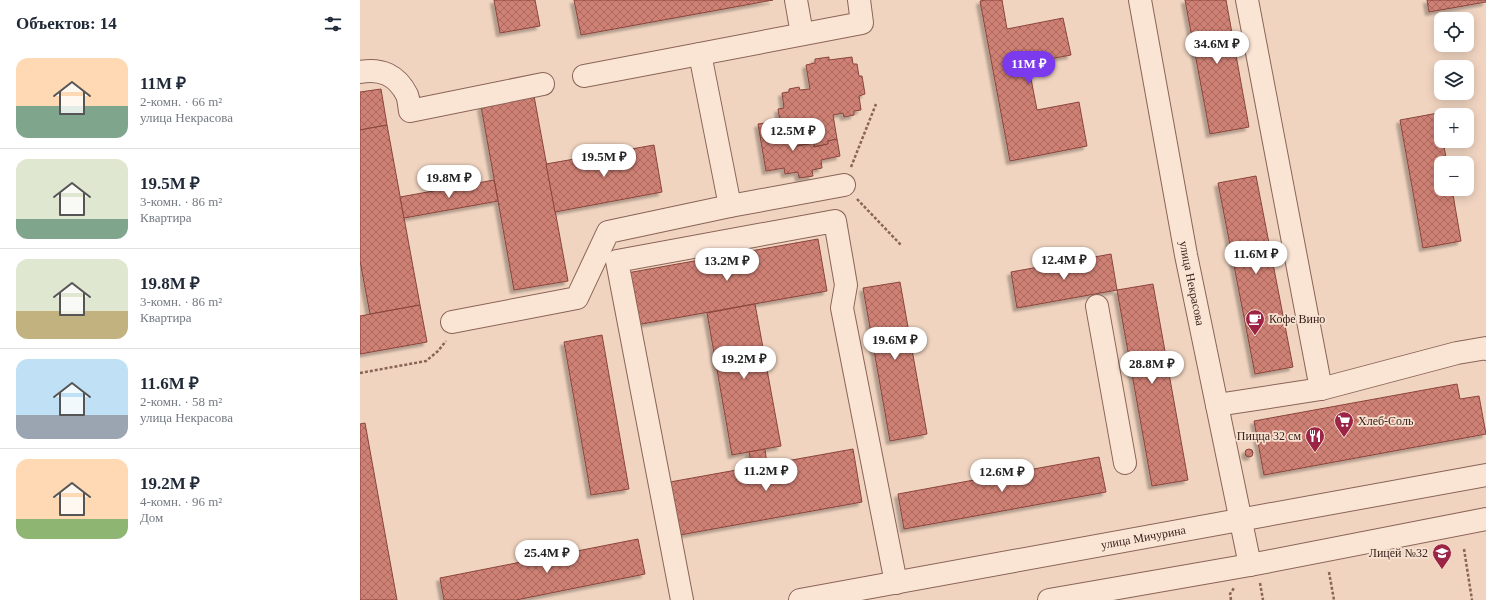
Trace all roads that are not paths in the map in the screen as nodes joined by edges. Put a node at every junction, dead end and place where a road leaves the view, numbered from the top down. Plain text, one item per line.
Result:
1 (796, 0) edge
2 (859, 0) edge
3 (1140, 0) edge
4 (1247, 0) edge
5 (802, 34) junction
6 (700, 54) junction
7 (360, 72) edge
8 (584, 76) dead end
9 (543, 84) dead end
10 (844, 185) road end
11 (730, 206) junction
12 (1097, 306) dead end
13 (452, 322) road end
14 (1486, 349) edge
15 (1321, 389) junction
16 (1217, 405) junction
17 (1125, 463) dead end
18 (1486, 475) edge
19 (1486, 519) edge
20 (1241, 520) junction
21 (1255, 574) junction
22 (896, 582) junction
23 (852, 595) edge
24 (682, 600) edge
25 (800, 600) edge
26 (1049, 600) edge

1 - 5 street
2 - 5 street
3 - 16 street, улица Некрасова
4 - 15 street
5 - 6 street
6 - 8 street
6 - 11 street
7 - 9 street
10 - 11 street
11 - 13 street
12 - 17 street
14 - 15 street
15 - 16 street
16 - 20 street, улица Некрасова
18 - 20 street, улица Мичурина
19 - 21 street
20 - 21 street, улица Некрасова
20 - 22 street, улица Мичурина
21 - 26 street
22 - 23 street, улица Мичурина
22 - 24 street
23 - 25 street, улица Мичурина

